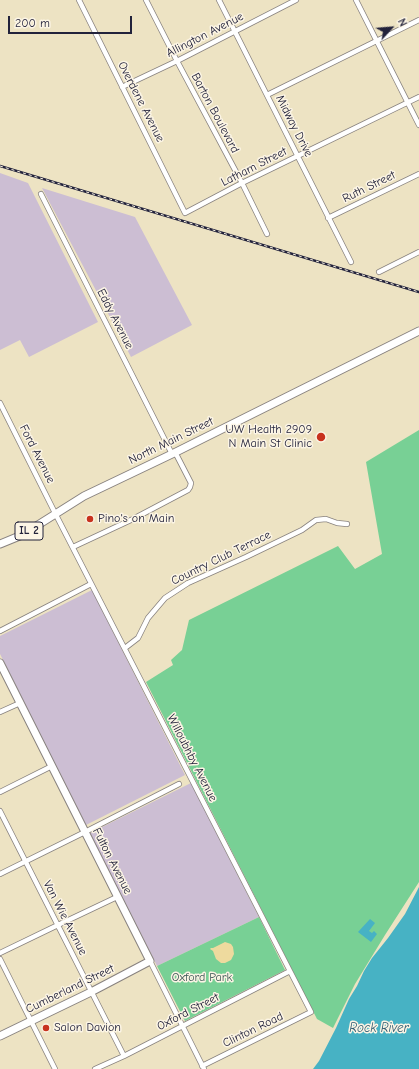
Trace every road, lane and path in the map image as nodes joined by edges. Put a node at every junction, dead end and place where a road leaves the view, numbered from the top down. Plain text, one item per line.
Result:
1 (79, 0) edge
2 (146, 0) edge
3 (219, 0) edge
4 (296, 0) edge
5 (356, 0) edge
6 (288, 2) edge
7 (419, 20) edge
8 (234, 31) junction
9 (376, 40) junction
10 (177, 61) junction
11 (122, 87) junction
12 (266, 94) junction
13 (419, 97) edge
14 (408, 102) junction
15 (419, 125) edge
16 (298, 156) junction
17 (419, 174) edge
18 (242, 183) junction
19 (41, 194) dead end
20 (185, 213) joint
21 (328, 218) junction
22 (267, 234) dead end
23 (419, 252) edge
24 (351, 262) dead end
25 (379, 272) dead end
26 (419, 331) edge
27 (0, 403) edge
28 (173, 453) junction
29 (55, 513) junction
30 (347, 524) dead end
31 (0, 544) edge
32 (73, 547) junction
33 (91, 584) junction
34 (0, 631) edge
35 (125, 648) junction
36 (0, 663) edge
37 (20, 703) junction
38 (0, 712) edge
39 (52, 766) junction
40 (178, 784) dead end
41 (0, 792) edge
42 (0, 811) edge
43 (85, 832) junction
44 (25, 861) junction
45 (0, 874) edge
46 (117, 897) junction
47 (58, 925) junction
48 (0, 953) edge
49 (0, 959) edge
50 (150, 961) junction
51 (290, 971) junction
52 (91, 992) junction
53 (312, 1012) joint
54 (31, 1021) junction
55 (182, 1026) junction
56 (0, 1036) edge
57 (124, 1056) junction
58 (203, 1067) edge
59 (55, 1069) edge
60 (95, 1069) edge

1 - 11 street, Overdene Avenue
2 - 10 street, Barton Boulevard
3 - 8 street, Midway Drive
4 - 6 street, Allington Avenue
5 - 9 street
6 - 8 street, Allington Avenue
7 - 9 street
8 - 10 street, Allington Avenue
8 - 12 street, Midway Drive
9 - 12 street
9 - 14 street
10 - 11 street, Allington Avenue
10 - 18 street, Barton Boulevard
11 - 20 street, Overdene Avenue
12 - 16 street, Midway Drive
13 - 14 street, Latham Street
14 - 15 street
14 - 16 street, Latham Street
16 - 18 street, Latham Street
16 - 21 street, Midway Drive
17 - 21 street, Ruth Street
18 - 20 street, Latham Street
18 - 22 street, Barton Boulevard
19 - 28 street, Eddy Avenue
21 - 24 street, Midway Drive
23 - 25 street
26 - 28 street, North Main Street / IL 2
27 - 29 street, Ford Avenue
28 - 29 street, North Main Street / IL 2
28 - 32 street, Eddy Avenue
29 - 31 street, North Main Street / IL 2
29 - 32 street, Willoubhby Avenue
30 - 35 street, Country Club Terrace
32 - 33 street, Willoubhby Avenue
33 - 34 street
33 - 35 street, Willoubhby Avenue
35 - 51 street, Willoubhby Avenue
36 - 37 street, Fulton Avenue
37 - 38 street
37 - 39 street, Fulton Avenue
39 - 41 street
39 - 43 street, Fulton Avenue
40 - 43 street
42 - 44 street, Van Wie Avenue
43 - 44 street
43 - 46 street, Fulton Avenue
44 - 45 street
44 - 47 street, Van Wie Avenue
46 - 47 street
46 - 50 street, Fulton Avenue
47 - 48 street
47 - 52 street, Van Wie Avenue
49 - 54 street
50 - 52 street, Cumberland Street
50 - 55 street, Fulton Avenue
51 - 53 street, Willoubhby Avenue
51 - 55 street, Oxford Street
52 - 54 street, Cumberland Street
52 - 57 street, Van Wie Avenue
53 - 58 street, Clinton Road
54 - 56 street, Cumberland Street
54 - 59 street
55 - 57 street, Oxford Street
55 - 58 street, Fulton Avenue
57 - 60 street, Oxford Street

